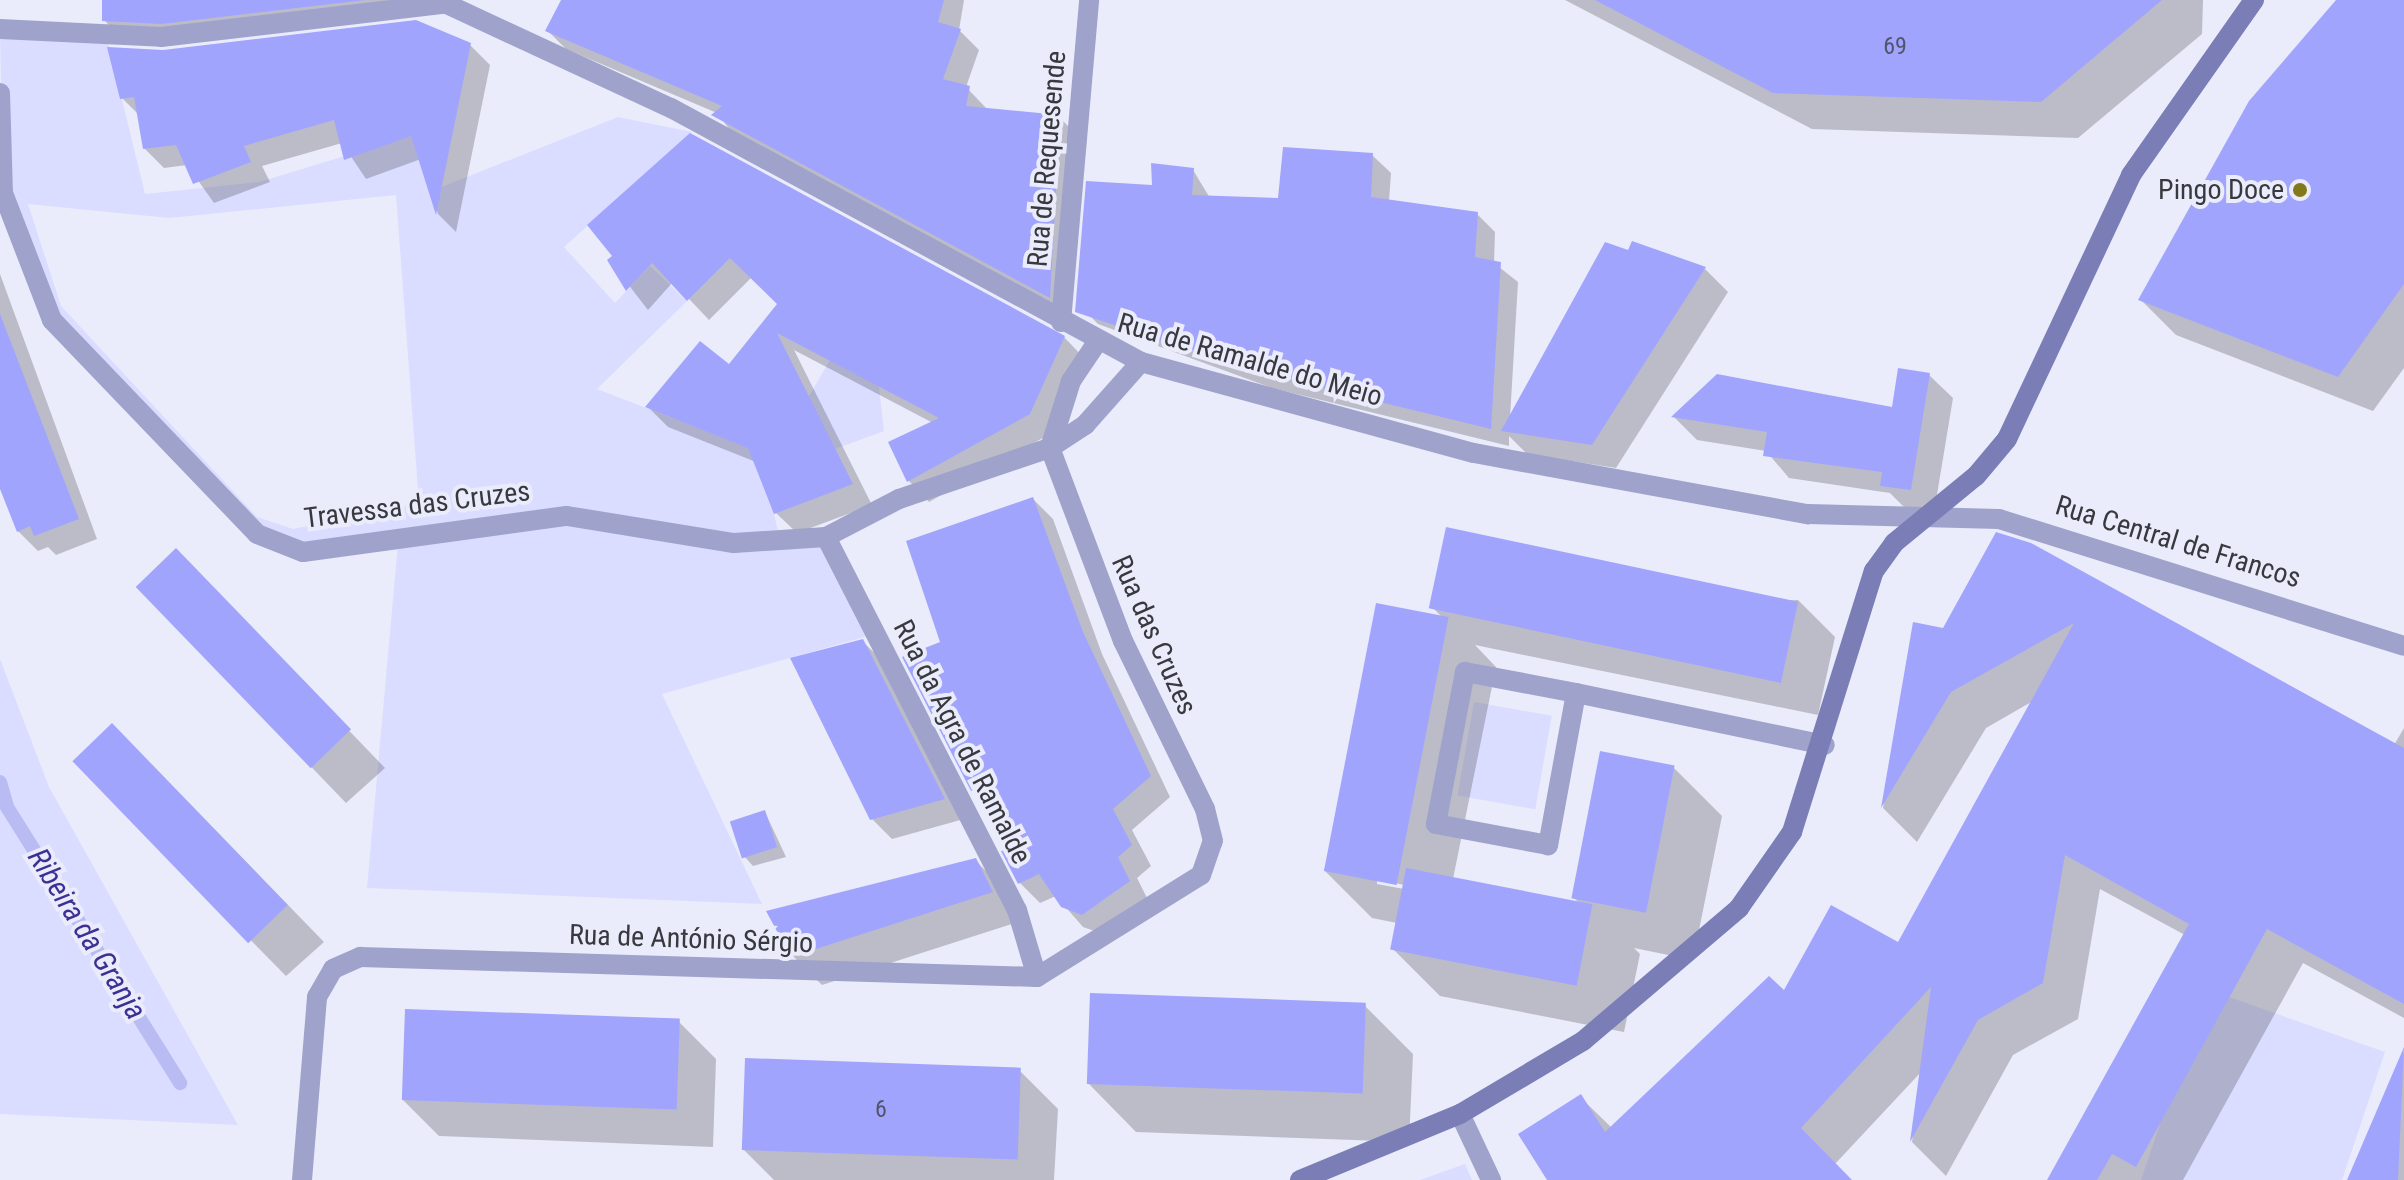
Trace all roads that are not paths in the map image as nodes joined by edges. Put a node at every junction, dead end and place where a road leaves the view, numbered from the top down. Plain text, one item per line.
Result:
1 (1089, 0) edge
2 (2254, 0) edge
3 (440, 2) edge
4 (0, 29) edge
5 (0, 93) edge
6 (1061, 322) junction
7 (1096, 344) junction
8 (1141, 362) junction
9 (1050, 448) junction
10 (1930, 512) junction
11 (826, 537) junction
12 (2404, 646) edge
13 (1576, 693) junction
14 (1825, 745) junction
15 (1037, 977) junction
16 (1460, 1114) junction
17 (302, 1180) edge
18 (1300, 1180) edge
19 (1491, 1180) edge

1 - 6 street, Rua de Requesende
2 - 10 main road
3 - 4 street
3 - 6 street, Rua de Ramalde do Meio
5 - 11 street, Travessa das Cruzes
6 - 7 street, Rua de Ramalde do Meio
7 - 8 street, Rua de Ramalde do Meio
7 - 9 street
8 - 9 street
8 - 10 street, Rua de Ramalde do Meio
9 - 11 street, Travessa das Cruzes
9 - 15 street, Rua das Cruzes
10 - 12 street, Rua Central de Francos
10 - 14 main road
11 - 15 street, Rua da Agra de Ramalde
13 - 13 street
13 - 14 street
14 - 16 main road
15 - 17 street, Rua de António Sérgio
16 - 18 main road
16 - 19 street

